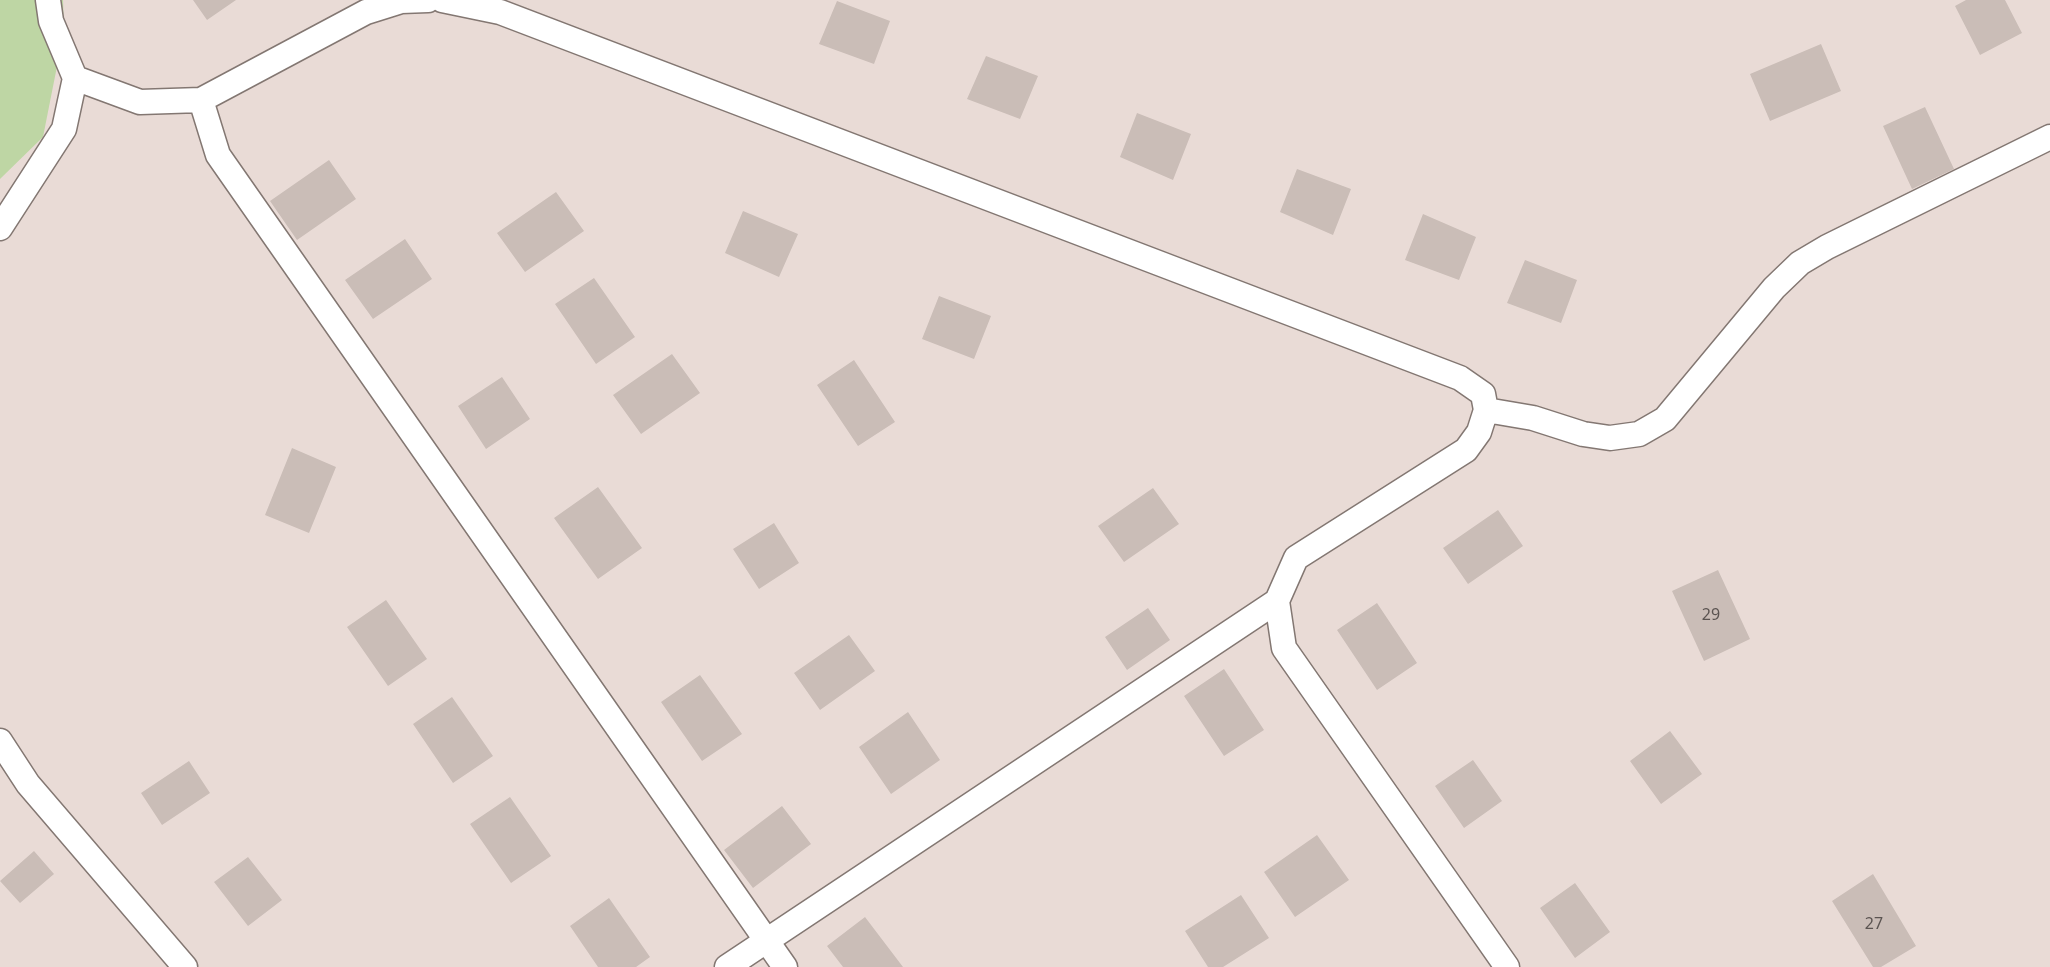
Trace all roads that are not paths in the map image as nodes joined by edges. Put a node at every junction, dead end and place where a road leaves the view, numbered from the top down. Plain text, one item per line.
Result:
1 (48, 0) edge
2 (428, 0) edge
3 (442, 0) edge
4 (75, 78) junction
5 (201, 100) junction
6 (2050, 137) edge
7 (0, 228) edge
8 (1486, 410) junction
9 (1277, 601) junction
10 (0, 741) edge
11 (767, 939) junction
12 (185, 967) edge
13 (727, 967) edge
14 (785, 967) edge
15 (1507, 967) edge

1 - 4 street
2 - 5 street
3 - 8 street
4 - 5 street
4 - 7 street
5 - 11 street
6 - 8 street
8 - 9 street
9 - 11 street
9 - 15 street
10 - 12 street
11 - 13 street
11 - 14 street

